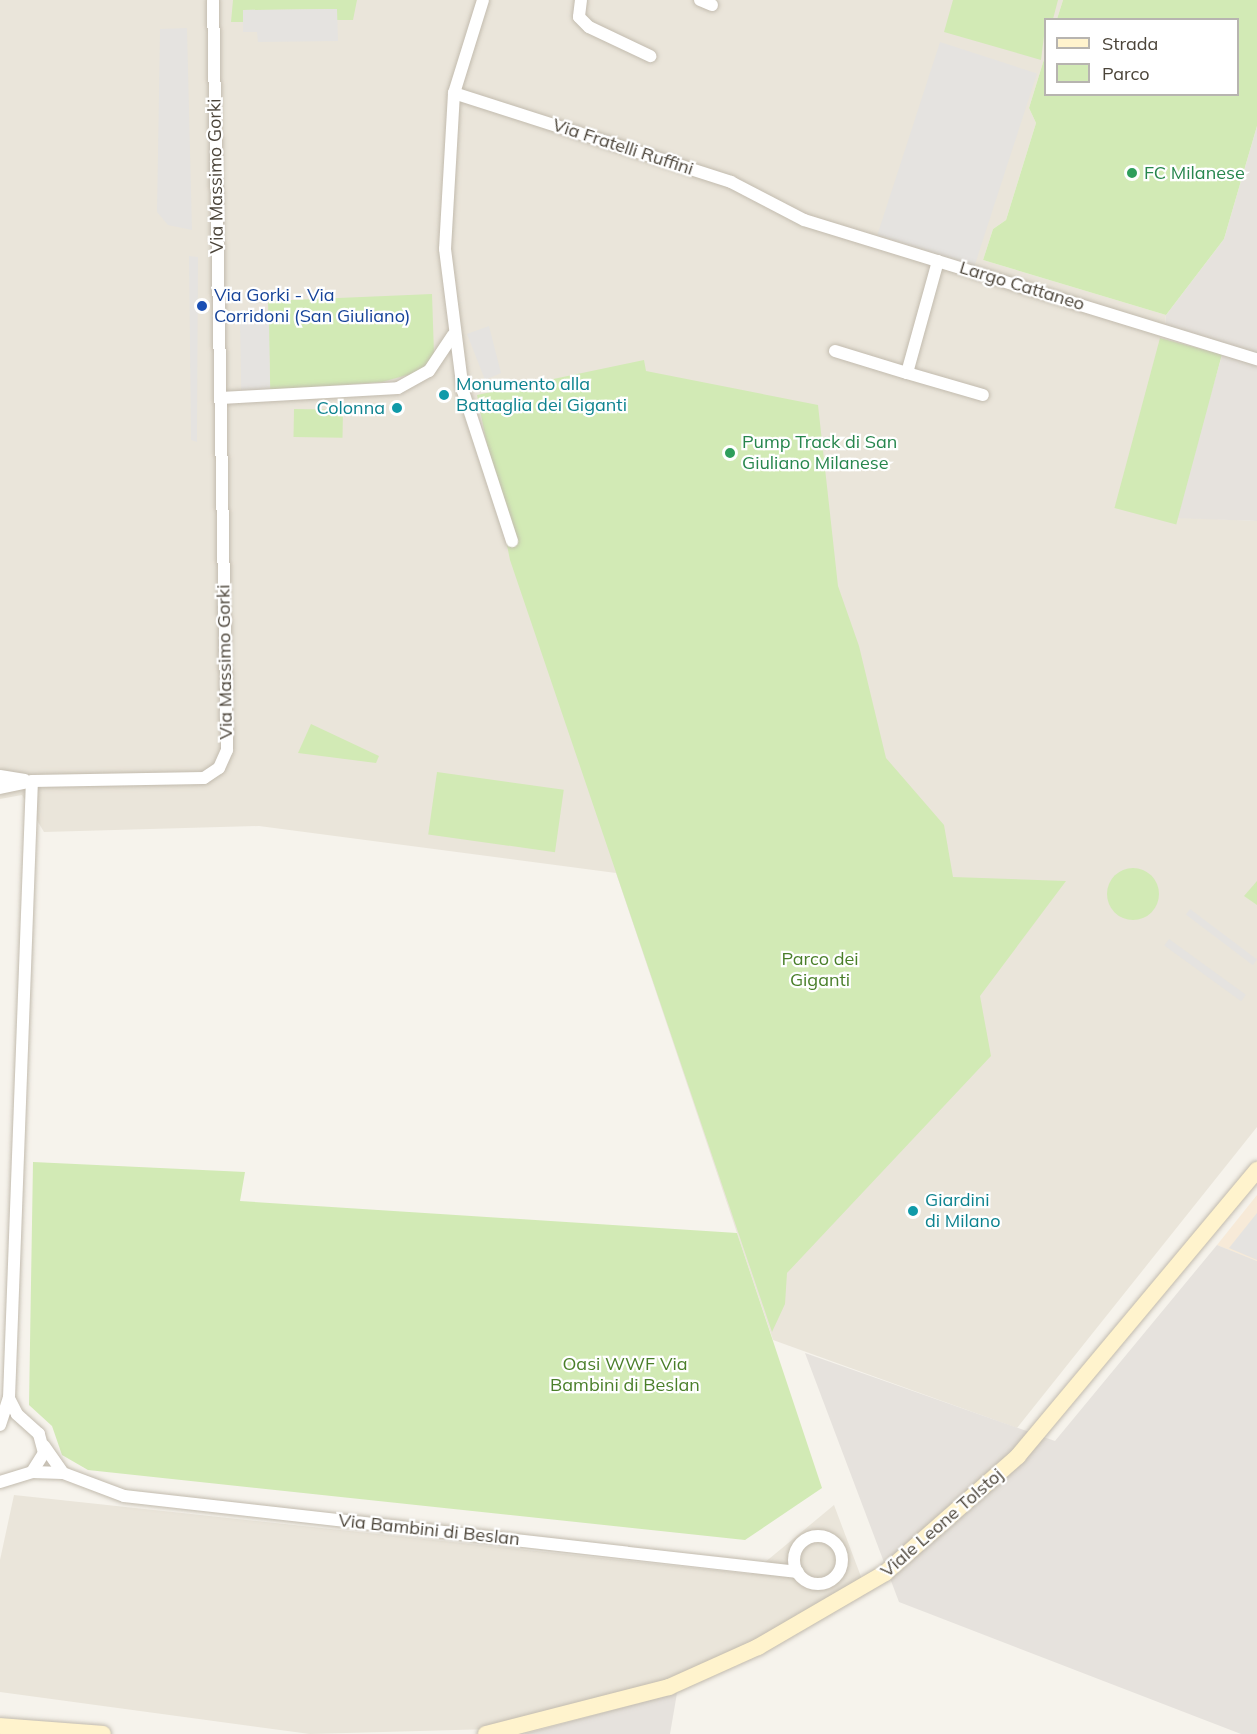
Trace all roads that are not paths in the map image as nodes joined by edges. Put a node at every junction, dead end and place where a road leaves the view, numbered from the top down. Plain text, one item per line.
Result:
1 (213, 0) edge
2 (483, 0) edge
3 (581, 0) edge
4 (650, 56) dead end
5 (454, 93) junction
6 (786, 213) joint
7 (939, 261) junction
8 (453, 335) junction
9 (835, 351) dead end
10 (1257, 359) edge
11 (907, 373) junction
12 (983, 395) dead end
13 (221, 398) junction
14 (512, 541) dead end
15 (0, 776) edge
16 (32, 781) junction
17 (0, 788) edge
18 (1257, 1170) edge
19 (9, 1398) junction
20 (0, 1427) edge
21 (32, 1427) junction
22 (43, 1444) junction
23 (0, 1471) edge
24 (32, 1472) junction
25 (63, 1473) junction
26 (19, 1477) junction
27 (0, 1482) edge
28 (798, 1572) dead end
29 (0, 1726) edge
30 (23, 1730) junction
31 (0, 1732) edge
32 (103, 1734) edge
33 (486, 1734) edge

1 - 13 street, Via Massimo Gorki
2 - 5 street
3 - 4 street
5 - 6 street, Via Fratelli Ruffini
5 - 8 street
6 - 7 street, Largo Cattaneo
7 - 10 street, Largo Cattaneo
7 - 11 street
8 - 13 street
8 - 14 street
9 - 11 street
11 - 12 street
13 - 16 street, Via Massimo Gorki
15 - 16 street
16 - 17 street
16 - 19 street
18 - 33 street, Viale Leone Tolstoj
19 - 20 street
19 - 21 street
20 - 21 street
21 - 22 street
22 - 24 street
22 - 25 street
23 - 26 street
24 - 25 street, Via Bambini di Beslan
24 - 26 street
25 - 28 street, Via Bambini di Beslan
26 - 27 street
29 - 30 street
30 - 31 street
30 - 32 street

